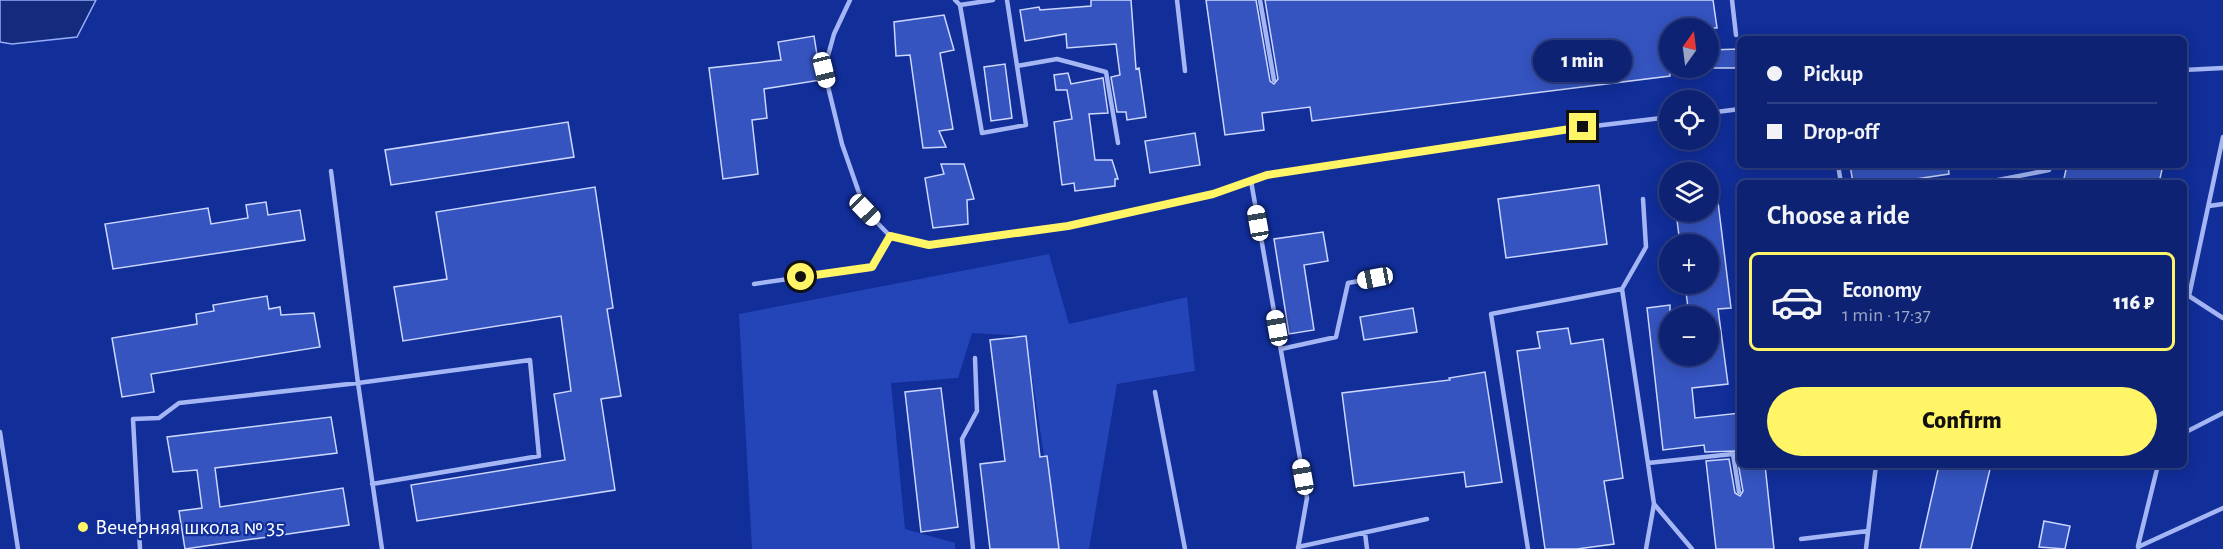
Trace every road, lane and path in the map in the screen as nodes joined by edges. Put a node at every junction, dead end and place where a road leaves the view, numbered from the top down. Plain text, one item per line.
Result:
1 (850, 0) edge
2 (955, 0) edge
3 (993, 0) edge
4 (1007, 0) edge
5 (1177, 0) edge
6 (1260, 0) edge
7 (1732, 0) edge
8 (960, 5) junction
9 (1736, 35) dead end
10 (1017, 66) junction
11 (2223, 68) edge
12 (1185, 70) dead end
13 (2187, 70) edge
14 (1274, 80) dead end
15 (1737, 109) edge
16 (1719, 112) edge
17 (1659, 118) edge
18 (2223, 137) edge
19 (1118, 143) dead end
20 (2049, 170) dead end
21 (331, 171) dead end
22 (1998, 180) edge
23 (1251, 181) junction
24 (1643, 199) dead end
25 (2223, 204) edge
26 (2209, 206) junction
27 (890, 236) junction
28 (1375, 278) dead end
29 (754, 284) dead end
30 (1622, 289) junction
31 (2187, 292) edge
32 (2187, 297) edge
33 (2223, 318) edge
34 (1281, 349) junction
35 (975, 358) dead end
36 (358, 383) junction
37 (1155, 392) dead end
38 (2223, 413) edge
39 (2187, 431) edge
40 (0, 432) edge
41 (1648, 463) junction
42 (1876, 468) edge
43 (2157, 468) edge
44 (372, 484) junction
45 (1739, 492) dead end
46 (1654, 504) junction
47 (2223, 508) edge
48 (1427, 519) dead end
49 (1868, 531) junction
50 (1365, 532) junction
51 (1801, 539) dead end
52 (1298, 548) edge
53 (2137, 548) edge
54 (18, 549) edge
55 (140, 549) edge
56 (382, 549) edge
57 (973, 549) edge
58 (1185, 549) edge
59 (1367, 549) edge
60 (1528, 549) edge
61 (1646, 549) edge
62 (1692, 549) edge
63 (1866, 549) edge

1 - 27 lane
2 - 8 lane
3 - 8 lane
4 - 10 lane
5 - 12 lane
6 - 14 lane
7 - 9 lane
8 - 10 lane
10 - 19 lane
11 - 13 lane
15 - 16 lane
17 - 23 lane
18 - 26 lane
20 - 22 lane
21 - 36 lane
23 - 27 lane
23 - 34 lane
24 - 30 lane
25 - 26 lane
26 - 31 lane
27 - 29 lane
28 - 34 lane
30 - 41 lane
30 - 60 lane
32 - 33 lane
34 - 52 lane
35 - 57 lane
36 - 44 lane
36 - 44 lane
36 - 55 lane
37 - 58 lane
38 - 39 lane
40 - 54 lane
41 - 45 lane
41 - 46 lane
42 - 49 lane
43 - 53 lane
44 - 56 lane
46 - 61 lane
46 - 62 lane
47 - 53 lane
48 - 50 lane
49 - 51 lane
49 - 63 lane
50 - 52 lane
50 - 59 lane

